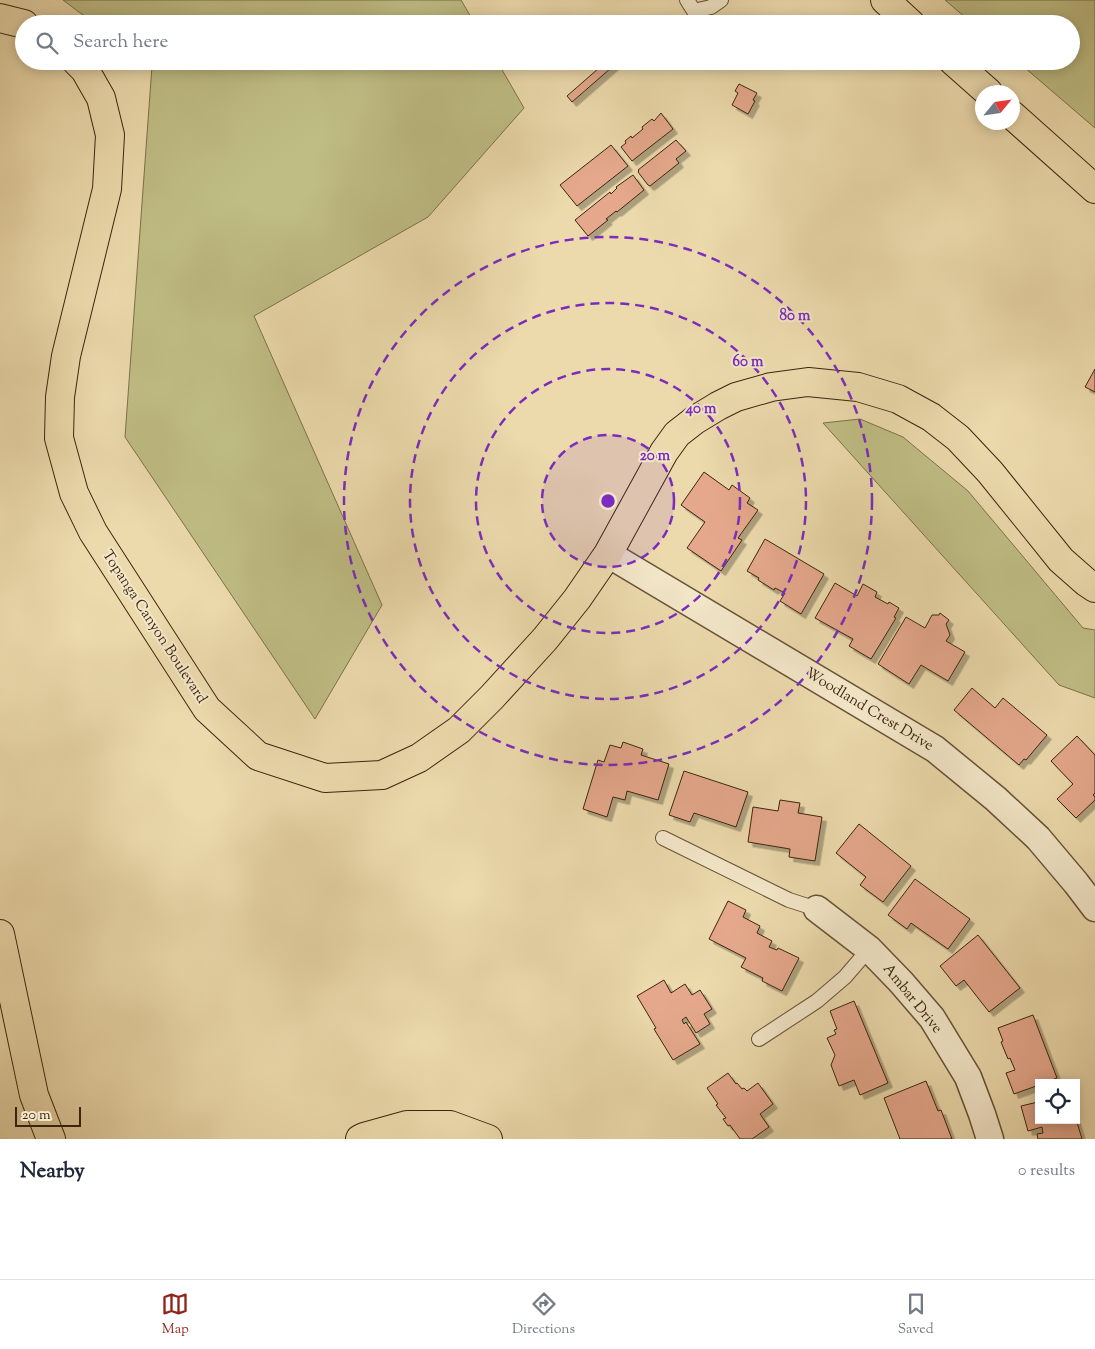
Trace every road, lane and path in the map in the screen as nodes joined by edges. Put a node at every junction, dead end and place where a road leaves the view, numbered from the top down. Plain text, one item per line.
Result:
1 (687, 0) edge
2 (722, 0) edge
3 (885, 0) edge
4 (901, 15) edge
5 (0, 18) edge
6 (15, 22) edge
7 (85, 70) edge
8 (963, 70) edge
9 (980, 85) edge
10 (1020, 122) edge
11 (1095, 189) edge
12 (608, 554) junction
13 (1095, 588) edge
14 (663, 838) dead end
15 (1095, 908) edge
16 (817, 909) joint
17 (0, 934) edge
18 (869, 949) junction
19 (759, 1039) dead end
20 (51, 1139) edge
21 (360, 1139) edge
22 (488, 1139) edge
23 (990, 1139) edge

1 - 2 lane
3 - 4 main road
5 - 6 main road
7 - 12 main road, Topanga Canyon Boulevard
8 - 9 main road
10 - 11 main road
12 - 13 main road, Topanga Canyon Boulevard
12 - 15 street, Woodland Crest Drive
14 - 16 lane
16 - 18 street, Ambar Drive
17 - 20 main road
18 - 19 lane
18 - 23 street, Ambar Drive
21 - 22 main road

